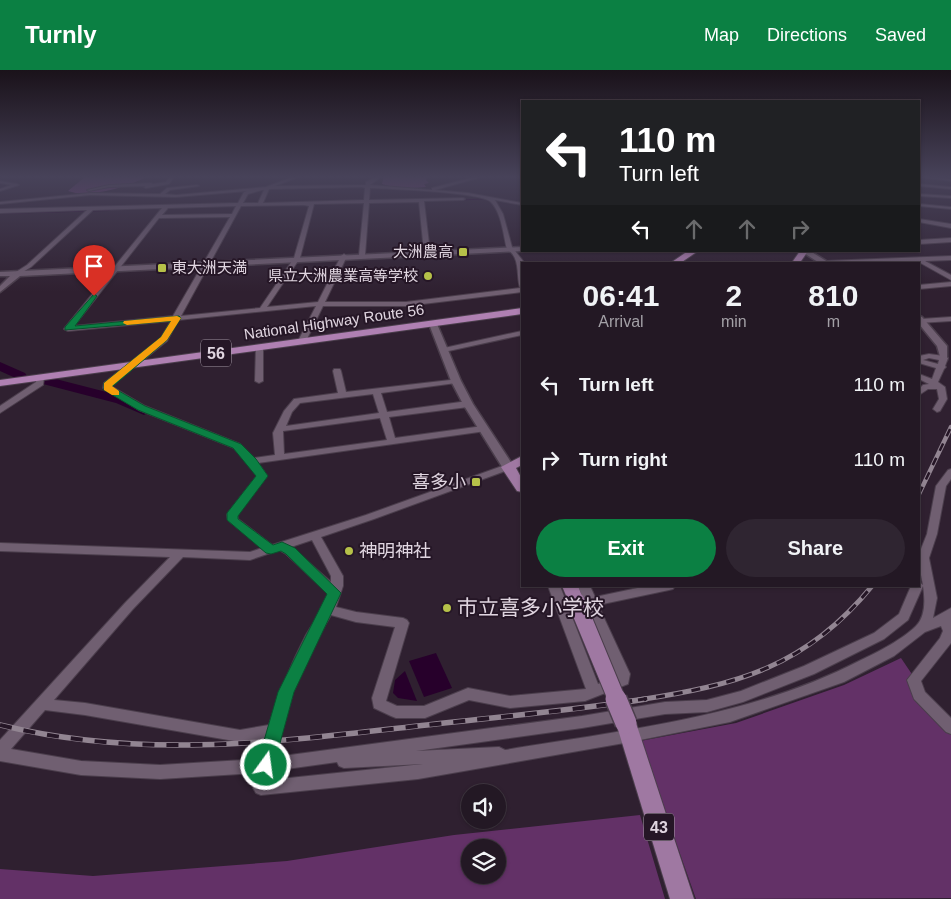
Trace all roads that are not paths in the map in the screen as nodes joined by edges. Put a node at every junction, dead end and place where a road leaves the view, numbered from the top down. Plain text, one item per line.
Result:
1 (234, 214) edge
2 (86, 215) edge
3 (217, 215) edge
4 (309, 215) edge
5 (365, 215) edge
6 (423, 215) edge
7 (500, 215) edge
8 (158, 217) joint
9 (920, 221) edge
10 (951, 226) edge
11 (951, 240) edge
12 (920, 242) edge
13 (521, 248) edge
14 (511, 249) junction
15 (427, 252) junction
16 (692, 252) edge
17 (808, 252) edge
18 (362, 255) junction
19 (344, 256) junction
20 (297, 258) junction
21 (915, 258) junction
22 (951, 258) edge
23 (676, 262) edge
24 (796, 262) edge
25 (825, 262) edge
26 (845, 262) edge
27 (206, 265) junction
28 (951, 268) edge
29 (935, 269) junction
30 (114, 270) junction
31 (18, 273) junction
32 (0, 274) edge
33 (521, 274) edge
34 (951, 278) edge
35 (951, 284) edge
36 (920, 286) edge
37 (521, 288) edge
38 (0, 290) edge
39 (320, 304) junction
40 (262, 310) junction
41 (521, 311) edge
42 (177, 318) junction
43 (951, 319) edge
44 (920, 320) edge
45 (433, 324) junction
46 (521, 333) edge
47 (302, 341) junction
48 (259, 347) junction
49 (444, 350) junction
50 (920, 359) edge
51 (943, 362) junction
52 (134, 364) junction
53 (338, 371) dead end
54 (920, 376) edge
55 (40, 378) junction
56 (259, 380) dead end
57 (456, 381) junction
58 (0, 383) edge
59 (936, 384) junction
60 (376, 391) junction
61 (920, 392) edge
62 (343, 396) junction
63 (468, 404) junction
64 (937, 409) dead end
65 (0, 410) edge
66 (383, 415) junction
67 (280, 429) junction
68 (483, 429) junction
69 (392, 442) junction
70 (280, 457) junction
71 (521, 460) edge
72 (252, 461) junction
73 (508, 466) junction
74 (950, 475) edge
75 (521, 485) edge
76 (315, 536) junction
77 (0, 547) edge
78 (276, 548) junction
79 (179, 555) junction
80 (922, 577) edge
81 (554, 587) edge
82 (658, 587) edge
83 (917, 587) edge
84 (335, 593) junction
85 (580, 594) edge
86 (328, 609) junction
87 (948, 616) edge
88 (920, 628) junction
89 (594, 692) junction
90 (41, 704) junction
91 (951, 728) edge
92 (274, 731) junction
93 (631, 738) junction
94 (0, 752) edge
95 (518, 756) junction
96 (326, 758) junction
97 (266, 765) junction
98 (682, 899) edge

1 - 27 street
2 - 31 street
3 - 8 street
4 - 20 street
5 - 18 street
6 - 15 street
7 - 14 street
8 - 30 street
9 - 10 street
11 - 12 street
13 - 14 street
14 - 15 street
14 - 33 street
15 - 18 street
16 - 23 highway
17 - 24 main road
17 - 25 street
18 - 19 street
19 - 20 street
19 - 39 street
20 - 27 street
20 - 40 street
21 - 22 street
21 - 26 street
21 - 29 street
27 - 30 street
27 - 42 street
28 - 29 street
29 - 34 street
30 - 31 street
30 - 42 street
31 - 32 street
31 - 38 street
35 - 36 street
37 - 39 street
39 - 40 street
39 - 47 street
40 - 42 street
41 - 45 highway, National Highway Route 56 / 56
42 - 52 street
43 - 44 street
44 - 51 street
45 - 47 highway, National Highway Route 56 / 56
45 - 49 street
46 - 49 street
47 - 48 highway, National Highway Route 56 / 56
48 - 52 highway, National Highway Route 56 / 56
48 - 56 street
49 - 57 street
50 - 51 street
51 - 59 street
52 - 55 highway, National Highway Route 56 / 56
52 - 72 street
53 - 62 street
54 - 59 street
55 - 58 highway, National Highway Route 56 / 56
55 - 65 street
57 - 60 street
57 - 63 street
59 - 61 street
59 - 64 street
60 - 62 street
60 - 66 street
62 - 67 street
63 - 66 street
63 - 68 street
66 - 67 street
66 - 69 street
67 - 70 street
68 - 69 street
68 - 73 street
69 - 70 street
70 - 72 street
71 - 73 main road
72 - 78 street
73 - 75 main road
73 - 76 street
74 - 80 street
76 - 78 street
76 - 84 street
77 - 79 street
78 - 79 street
78 - 84 street
79 - 90 street
80 - 88 street
81 - 89 street
82 - 85 street
83 - 96 street
84 - 86 street
85 - 89 street
85 - 93 main road, 43, bridge
86 - 89 street
86 - 92 street
87 - 88 street
87 - 91 street
88 - 93 street
90 - 92 street
90 - 94 street
92 - 97 street
93 - 95 street
93 - 98 main road, 43
94 - 97 street
95 - 96 street
95 - 97 street
96 - 97 street

